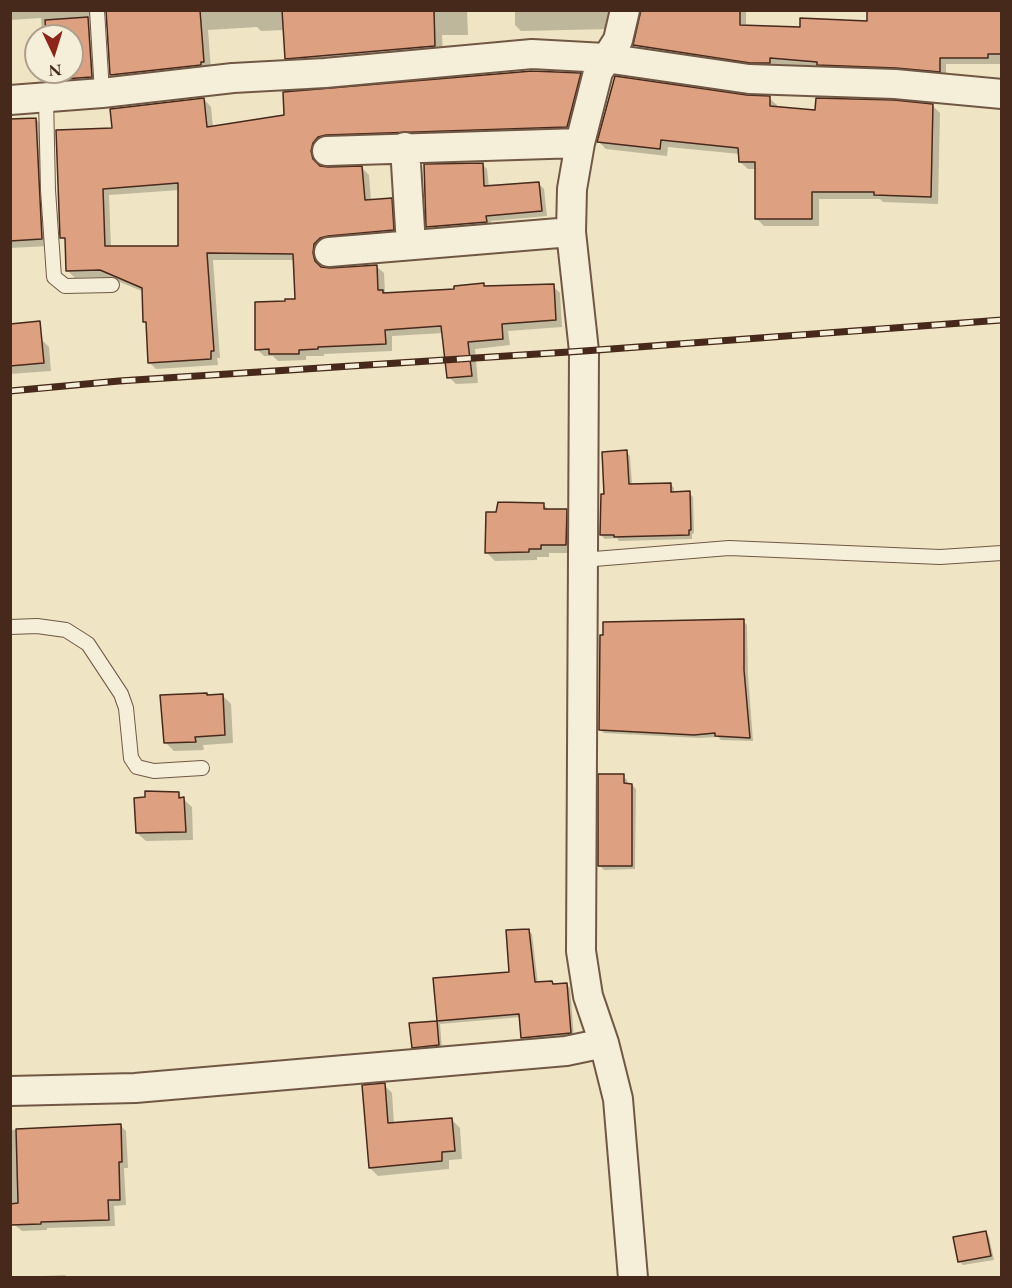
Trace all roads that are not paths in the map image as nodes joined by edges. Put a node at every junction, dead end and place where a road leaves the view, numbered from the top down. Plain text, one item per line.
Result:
1 (97, 10) edge
2 (625, 10) edge
3 (605, 58) junction
4 (102, 93) junction
5 (1002, 94) edge
6 (46, 97) junction
7 (10, 100) edge
8 (580, 143) junction
9 (405, 147) junction
10 (327, 151) dead end
11 (570, 232) junction
12 (411, 245) junction
13 (329, 252) dead end
14 (112, 285) dead end
15 (1002, 553) edge
16 (582, 560) junction
17 (10, 627) edge
18 (202, 768) dead end
19 (604, 1043) junction
20 (10, 1091) edge
21 (633, 1278) edge

1 - 4 lane
2 - 3 street
3 - 4 street
3 - 5 street
3 - 8 street
4 - 6 street
6 - 7 street
6 - 14 lane
8 - 9 street
8 - 11 street
9 - 10 street
9 - 12 street
11 - 12 street
11 - 16 street
12 - 13 street
15 - 16 lane
16 - 19 street
17 - 18 lane
19 - 20 street
19 - 21 street

